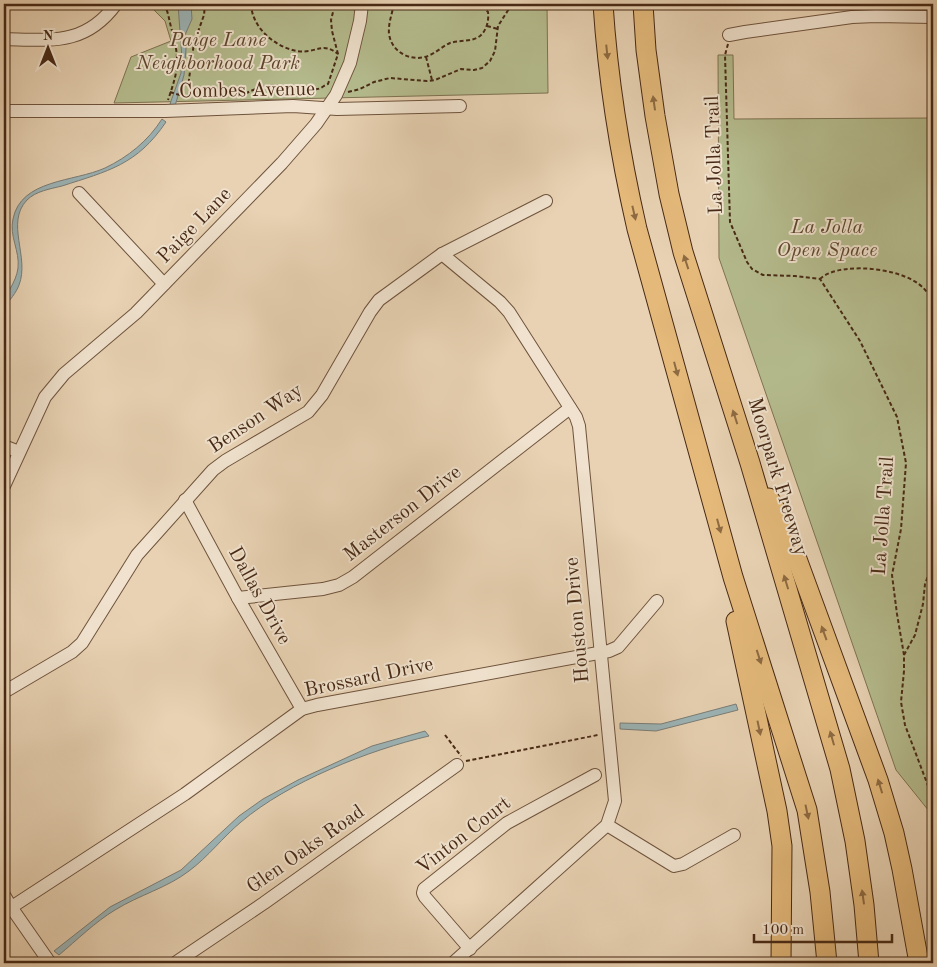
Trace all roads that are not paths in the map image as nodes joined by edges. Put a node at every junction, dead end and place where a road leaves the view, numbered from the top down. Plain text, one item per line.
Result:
1 (116, 4) edge
2 (362, 4) edge
3 (603, 4) edge
4 (643, 4) edge
5 (933, 17) edge
6 (729, 35) dead end
7 (4, 39) edge
8 (460, 106) dead end
9 (328, 109) junction
10 (4, 111) edge
11 (79, 192) dead end
12 (546, 201) dead end
13 (442, 254) junction
14 (164, 284) junction
15 (570, 408) junction
16 (4, 446) edge
17 (19, 452) junction
18 (750, 464) junction
19 (4, 486) edge
20 (185, 500) junction
21 (734, 577) junction
22 (238, 598) junction
23 (658, 601) dead end
24 (600, 653) junction
25 (4, 692) edge
26 (302, 710) junction
27 (461, 763) road end
28 (594, 776) dead end
29 (608, 825) junction
30 (734, 835) dead end
31 (4, 895) edge
32 (7, 910) edge
33 (470, 949) junction
34 (50, 963) edge
35 (175, 963) edge
36 (453, 963) edge
37 (781, 963) edge
38 (827, 963) edge
39 (869, 963) edge
40 (919, 963) edge

1 - 7 street
2 - 9 street, Paige Lane
3 -> 21 highway
18 -> 4 highway, Moorpark Freeway
5 - 6 street
8 - 9 street, Combes Avenue
9 - 10 street, Combes Avenue
9 - 14 street, Paige Lane
11 - 14 street
12 - 13 street, Benson Way
13 - 15 street, Houston Drive
13 - 20 street, Benson Way
14 - 17 street, Paige Lane
15 - 22 street, Masterson Drive
15 - 24 street, Houston Drive
16 - 17 street
17 - 19 street, Paige Lane
39 -> 18 highway, Moorpark Freeway
40 -> 18 highway
20 - 22 street, Dallas Drive
20 - 25 street, Benson Way
21 -> 37 highway
21 -> 38 highway
22 - 26 street, Dallas Drive
23 - 24 street, Brossard Drive
24 - 26 street, Brossard Drive
24 - 29 street, Houston Drive
26 - 32 street, Brossard Drive
27 - 35 street, Glen Oaks Road
28 - 33 street, Vinton Court
29 - 30 street
29 - 33 street
31 - 32 street
32 - 34 street
33 - 36 street

